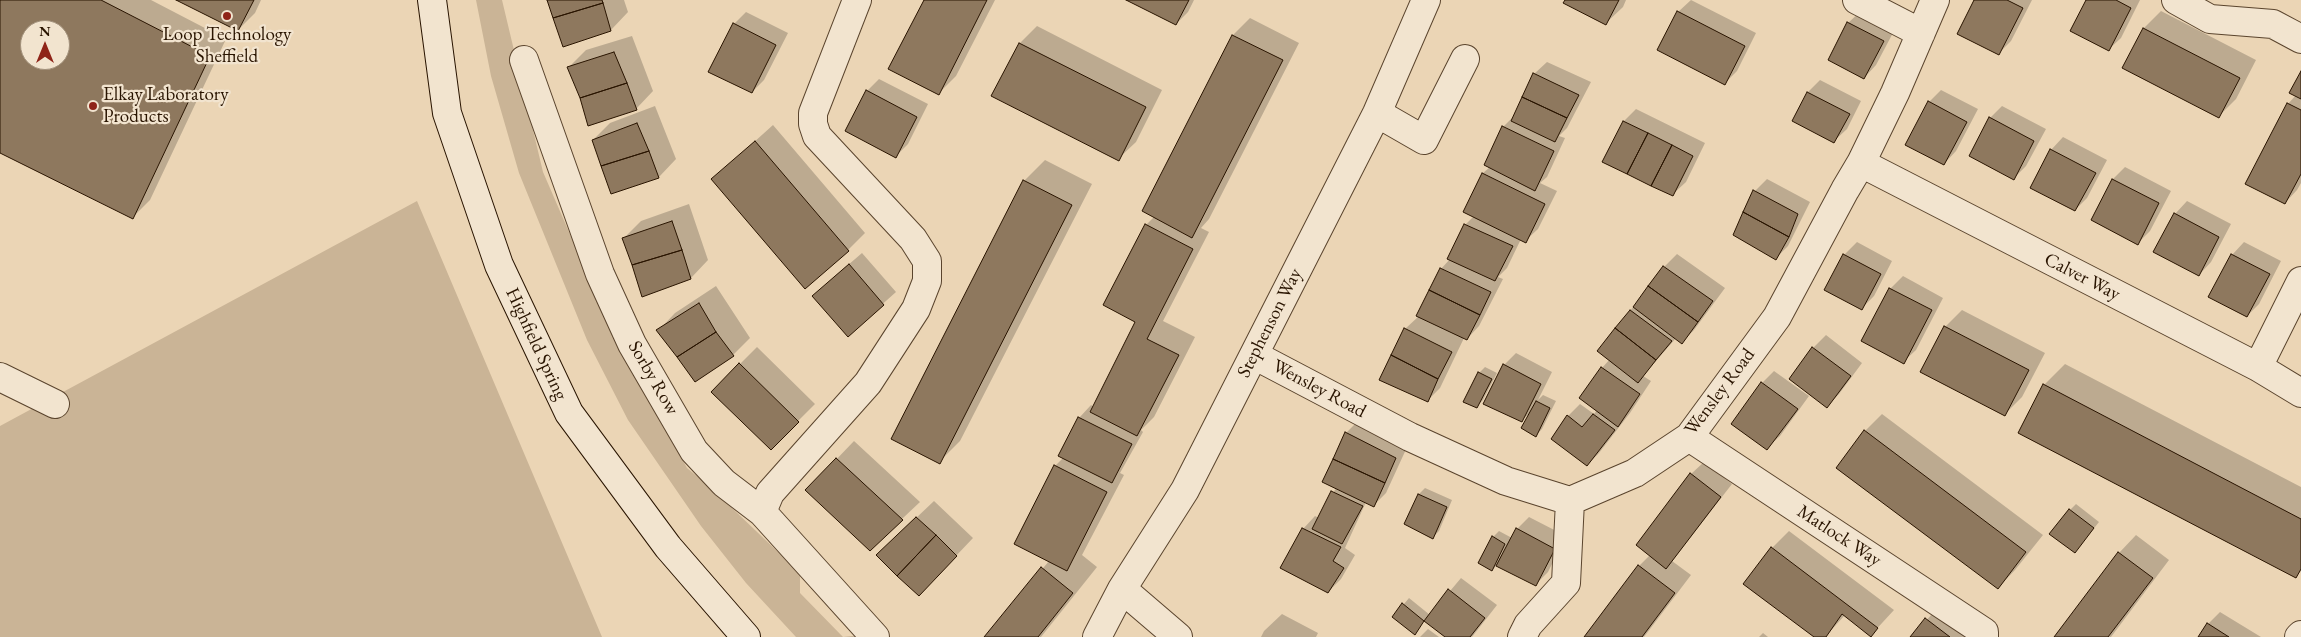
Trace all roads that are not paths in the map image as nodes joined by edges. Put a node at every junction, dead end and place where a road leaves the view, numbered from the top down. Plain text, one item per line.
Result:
1 (432, 0) edge
2 (857, 0) edge
3 (1426, 0) edge
4 (1857, 0) edge
5 (1935, 0) edge
6 (2176, 0) edge
7 (1921, 33) junction
8 (2301, 39) edge
9 (1465, 59) dead end
10 (524, 60) dead end
11 (1377, 114) junction
12 (1861, 163) junction
13 (2301, 281) edge
14 (1254, 355) junction
15 (2258, 367) junction
16 (0, 377) edge
17 (2301, 394) edge
18 (55, 404) dead end
19 (1689, 437) junction
20 (1570, 501) junction
21 (762, 512) junction
22 (1122, 589) junction
23 (746, 637) edge
24 (875, 637) edge
25 (1097, 637) edge
26 (1178, 637) edge
27 (1522, 637) edge
28 (1984, 637) edge

1 - 23 street, Highfield Spring
2 - 21 street
3 - 11 street, Stephenson Way
4 - 7 street
5 - 7 street, Wensley Road
6 - 8 street
7 - 12 street, Wensley Road
9 - 11 street
10 - 21 street, Sorby Row
11 - 14 street, Stephenson Way
12 - 15 street, Calver Way
12 - 19 street, Wensley Road
13 - 15 street
14 - 20 street, Wensley Road
14 - 22 street, Stephenson Way
15 - 17 street, Calver Way
16 - 18 street
19 - 20 street, Wensley Road
19 - 28 street, Matlock Way
20 - 27 street
21 - 24 street, Sorby Row
22 - 25 street, Stephenson Way
22 - 26 street

